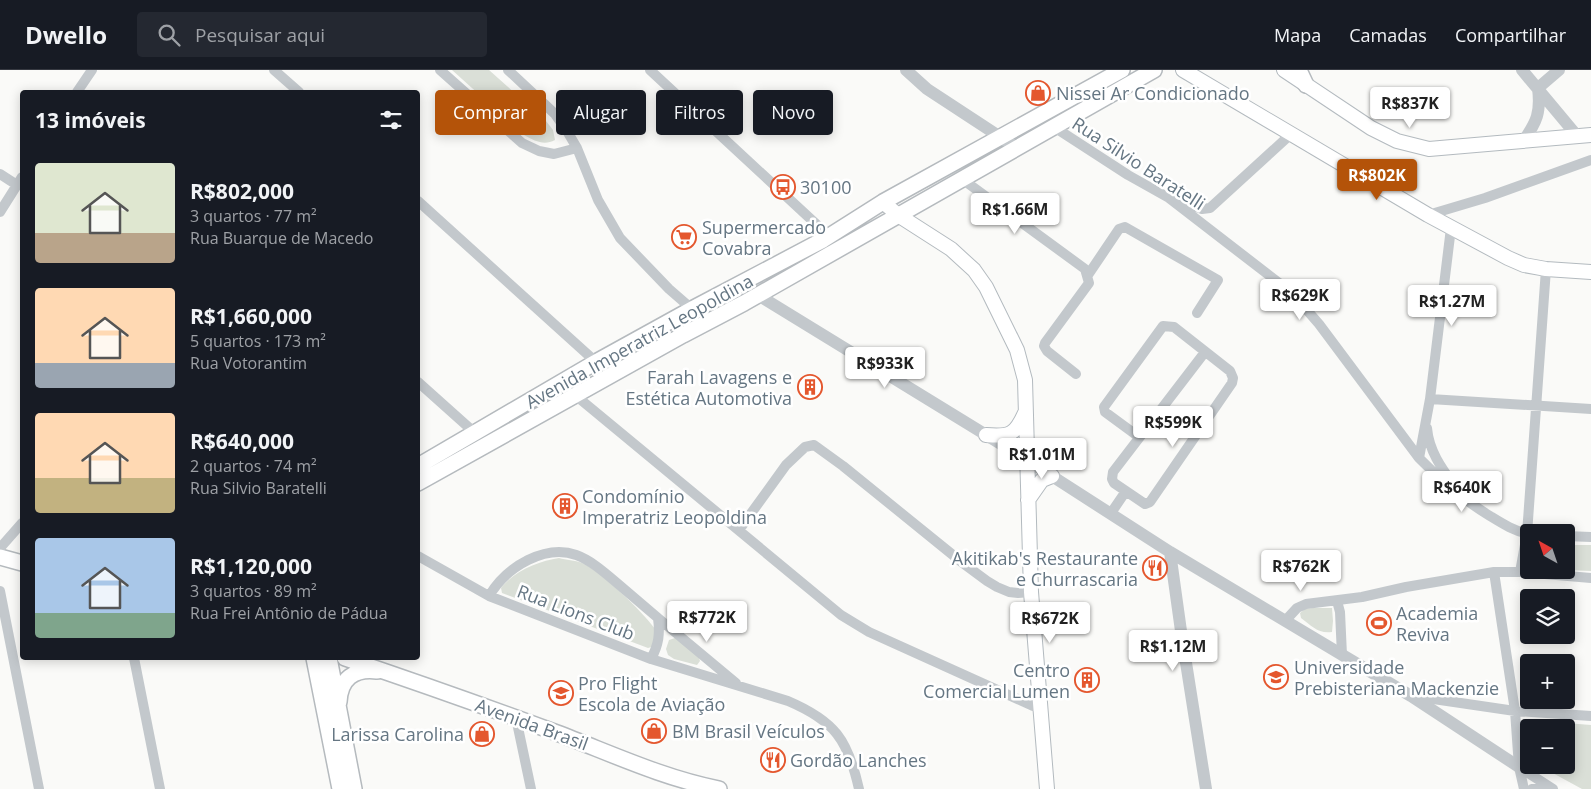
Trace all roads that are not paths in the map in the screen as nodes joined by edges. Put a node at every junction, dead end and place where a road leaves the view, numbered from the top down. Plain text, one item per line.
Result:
1 (92, 70) edge
2 (274, 70) edge
3 (440, 70) edge
4 (508, 70) edge
5 (650, 70) edge
6 (906, 70) edge
7 (1122, 70) edge
8 (1154, 70) edge
9 (1183, 70) edge
10 (1284, 70) edge
11 (1299, 70) edge
12 (1522, 70) edge
13 (1559, 70) edge
14 (1306, 84) junction
15 (1538, 88) junction
16 (78, 90) edge
17 (297, 90) edge
18 (1054, 127) junction
19 (1291, 134) junction
20 (1585, 136) edge
21 (999, 137) junction
22 (1523, 142) junction
23 (577, 148) junction
24 (1017, 148) junction
25 (1591, 160) edge
26 (0, 174) edge
27 (962, 180) junction
28 (20, 181) edge
29 (1169, 198) junction
30 (883, 202) junction
31 (420, 203) edge
32 (0, 212) edge
33 (898, 215) junction
34 (1428, 215) junction
35 (1451, 228) junction
36 (829, 236) junction
37 (1546, 269) junction
38 (765, 270) junction
39 (1087, 272) junction
40 (1591, 272) edge
41 (758, 295) junction
42 (692, 309) junction
43 (1197, 313) dead end
44 (1205, 352) junction
45 (596, 362) junction
46 (1076, 374) dead end
47 (420, 384) edge
48 (575, 395) junction
49 (1430, 399) junction
50 (1536, 406) junction
51 (1591, 409) edge
52 (1026, 410) junction
53 (1426, 422) junction
54 (475, 433) junction
55 (986, 435) junction
56 (1139, 437) junction
57 (1419, 458) junction
58 (1027, 460) junction
59 (420, 465) edge
60 (1052, 476) junction
61 (420, 482) edge
62 (1126, 491) junction
63 (1028, 501) junction
64 (1466, 501) junction
65 (1111, 513) junction
66 (20, 524) edge
67 (1529, 524) edge
68 (739, 530) junction
69 (1520, 531) edge
70 (1575, 536) edge
71 (1591, 537) edge
72 (0, 548) edge
73 (1170, 552) junction
74 (0, 557) edge
75 (420, 557) edge
76 (20, 562) edge
77 (1494, 572) junction
78 (1520, 572) edge
79 (1575, 577) edge
80 (1591, 578) edge
81 (0, 591) edge
82 (1031, 592) junction
83 (489, 596) junction
84 (1337, 601) junction
85 (658, 618) junction
86 (1285, 621) junction
87 (1342, 655) junction
88 (651, 658) junction
89 (134, 660) edge
90 (314, 660) edge
91 (329, 660) edge
92 (351, 660) edge
93 (388, 672) junction
94 (740, 687) junction
95 (1411, 696) junction
96 (1041, 707) junction
97 (338, 708) junction
98 (1515, 710) junction
99 (1591, 716) edge
100 (516, 718) junction
101 (1519, 767) junction
102 (700, 787) edge
103 (1552, 788) edge
104 (39, 789) edge
105 (160, 789) edge
106 (340, 789) edge
107 (354, 789) edge
108 (531, 789) edge
109 (719, 789) edge
110 (859, 789) edge
111 (1047, 789) edge
112 (1206, 789) edge
113 (1524, 789) edge
114 (1532, 789) edge

1 - 16 street
2 - 17 street
3 - 23 street
4 - 23 street
5 - 36 street
6 - 21 street
7 - 21 main road, Avenida Imperatriz Leopoldina
8 - 18 main road, Avenida Imperatriz Leopoldina
9 - 19 main road
10 - 14 main road
11 - 14 main road
12 - 15 street
13 - 15 street
14 - 22 main road
15 - 20 street
15 - 22 street
18 - 24 main road, Avenida Imperatriz Leopoldina
18 - 29 street, Rua Silvio Baratelli
19 - 29 street
19 - 34 main road
20 - 22 main road
21 - 24 street
21 - 30 main road, Avenida Imperatriz Leopoldina
23 - 42 street
24 - 27 main road, Avenida Imperatriz Leopoldina
25 - 34 street
26 - 28 street
27 - 33 main road, Avenida Imperatriz Leopoldina
27 - 39 street
28 - 32 street
29 - 57 street, Rua Silvio Baratelli
30 - 33 main road
30 - 36 main road, Avenida Imperatriz Leopoldina
31 - 45 street
33 - 41 main road, Avenida Imperatriz Leopoldina
33 - 52 main road
34 - 35 main road
35 - 37 main road
35 - 49 street
36 - 38 main road, Avenida Imperatriz Leopoldina
37 - 40 main road
37 - 50 street
38 - 41 main road
38 - 42 main road, Avenida Imperatriz Leopoldina
39 - 43 street
39 - 46 street
41 - 48 main road, Avenida Imperatriz Leopoldina
41 - 55 street
42 - 45 main road, Avenida Imperatriz Leopoldina
44 - 56 street
44 - 56 street
44 - 62 street
45 - 54 main road, Avenida Imperatriz Leopoldina
47 - 54 street
48 - 61 main road, Avenida Imperatriz Leopoldina
48 - 68 street
49 - 50 street
49 - 53 street
50 - 51 street
50 - 67 street
52 - 55 main road
52 - 58 main road
53 - 57 street
53 - 64 street
54 - 59 main road, Avenida Imperatriz Leopoldina
55 - 58 street
56 - 62 street
57 - 64 street, Rua Silvio Baratelli
58 - 60 street
58 - 63 main road
60 - 63 main road
60 - 65 street
62 - 65 street
63 - 82 main road
64 - 69 street, Rua Silvio Baratelli
65 - 73 street
66 - 72 street
68 - 82 street
68 - 96 street
70 - 71 street
73 - 86 street
73 - 112 street
74 - 76 main road
75 - 83 street, Rua Lions Club
77 - 78 street
77 - 84 street
77 - 98 street
79 - 80 street
81 - 104 street
82 - 96 main road
83 - 85 street, Rua Lions Club
83 - 88 street, Rua Lions Club
84 - 86 street
84 - 87 street
85 - 88 street, Rua Lions Club
85 - 94 street, Rua Lions Club
86 - 87 street
87 - 95 street
88 - 94 street, Rua Lions Club
89 - 105 street
90 - 106 main road
91 - 97 main road
92 - 93 main road, Avenida Brasil
93 - 97 main road
93 - 100 main road, Avenida Brasil
94 - 110 street, Rua Lions Club
95 - 98 street
95 - 101 street
96 - 111 main road
97 - 107 main road
98 - 99 street
98 - 101 street
100 - 102 main road, Avenida Brasil
100 - 108 street
101 - 103 street
101 - 113 street
102 - 109 main road, Avenida Brasil
103 - 114 street

